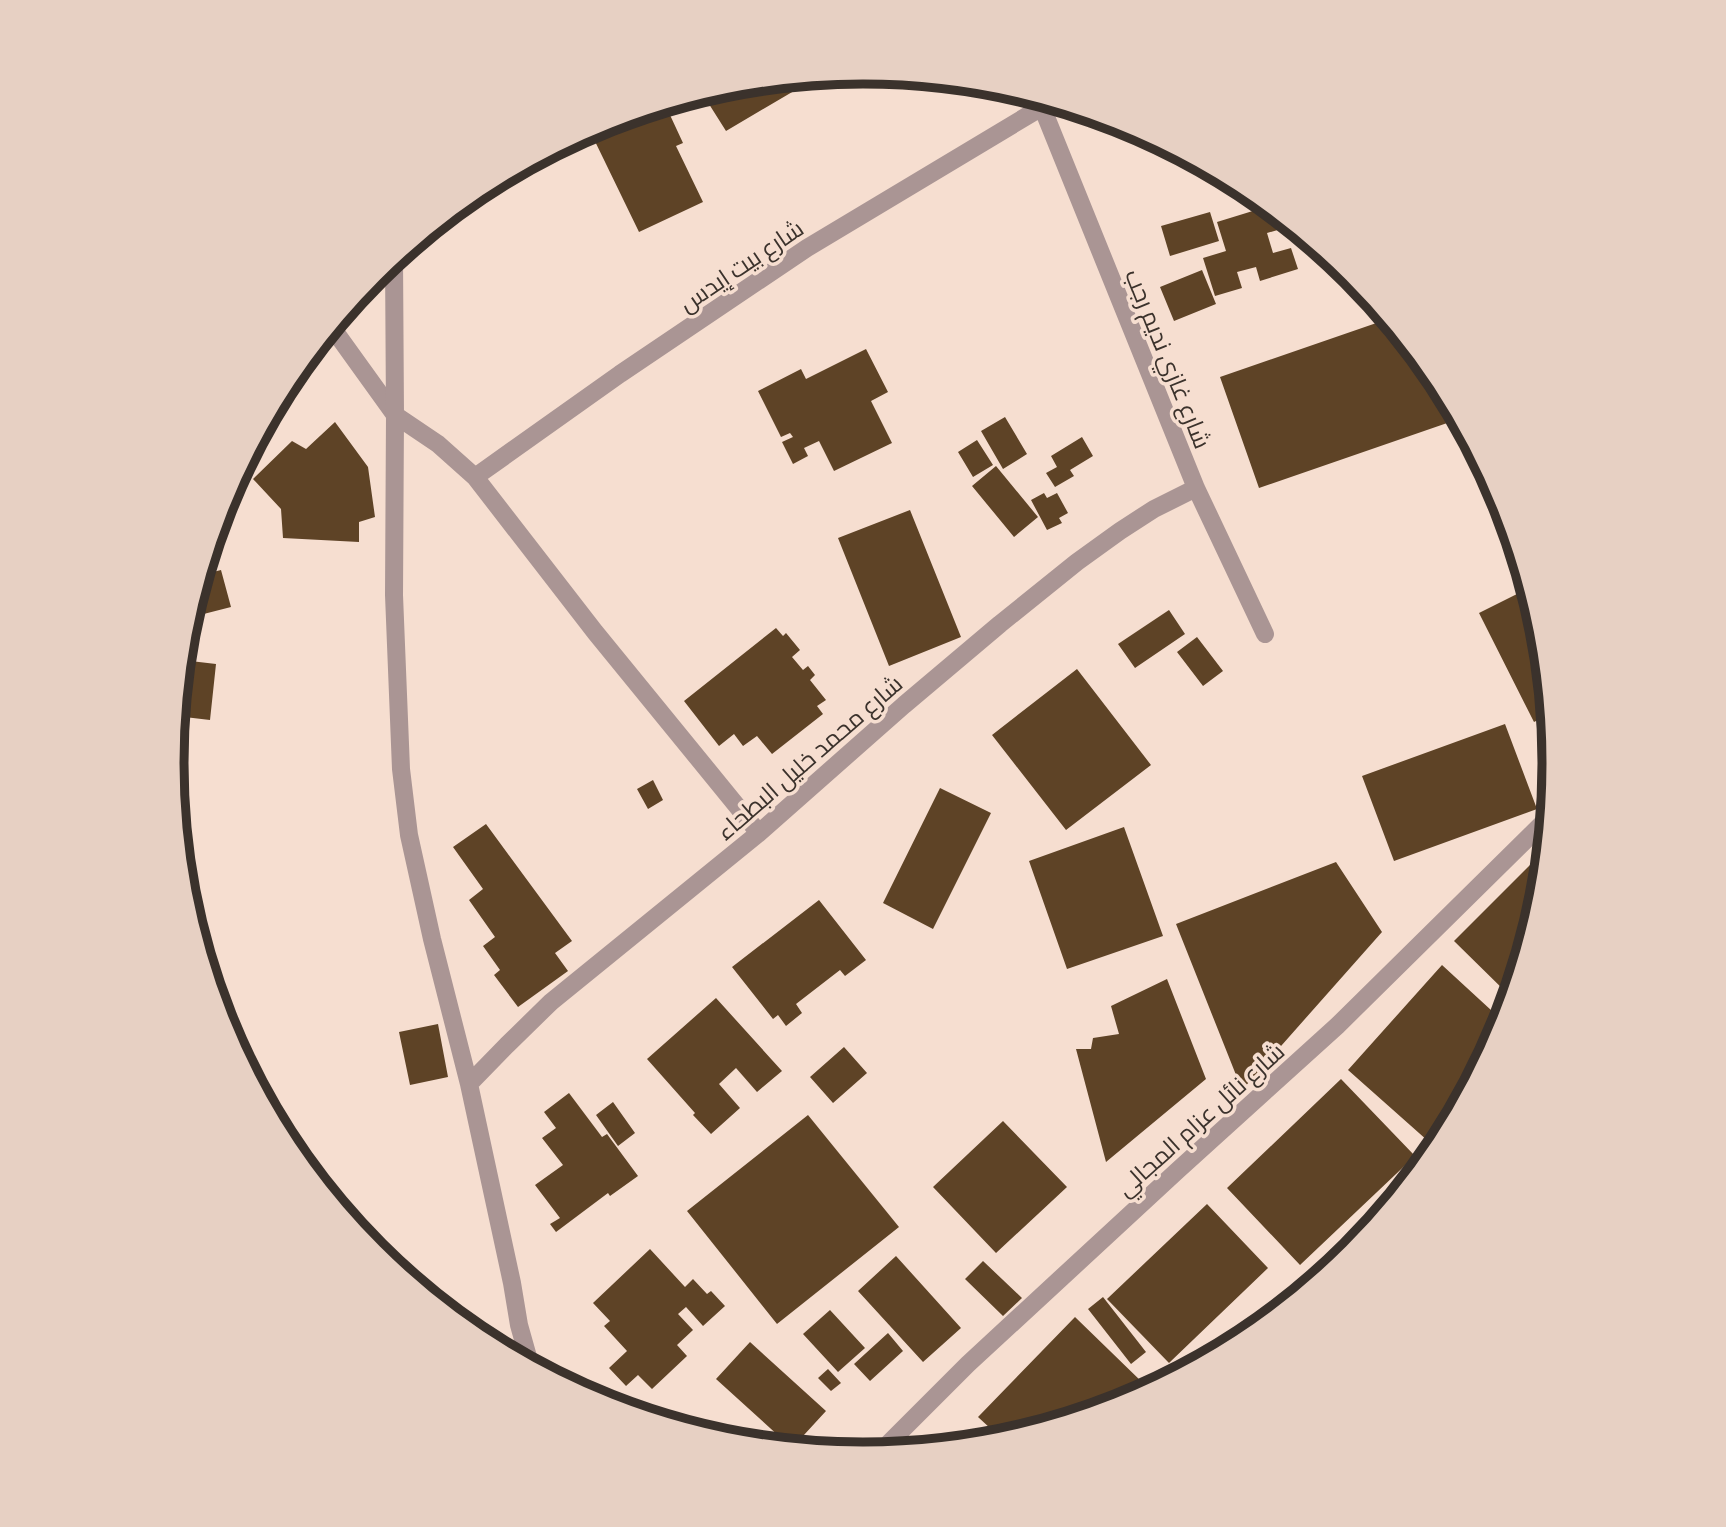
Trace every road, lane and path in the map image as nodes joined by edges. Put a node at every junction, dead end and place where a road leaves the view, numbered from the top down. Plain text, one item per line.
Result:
1 (1034, 106) edge
2 (1042, 108) edge
3 (394, 273) edge
4 (337, 334) edge
5 (396, 415) junction
6 (475, 477) junction
7 (1196, 488) junction
8 (1265, 634) dead end
9 (1539, 827) edge
10 (759, 833) junction
11 (469, 1084) junction
12 (527, 1354) edge
13 (890, 1442) edge

1 - 6 street, شارع بيت إيدس
2 - 7 street, شارع غازي نديم رجب
3 - 5 street
4 - 5 street
5 - 6 street
5 - 11 street
6 - 10 street
7 - 8 street, شارع غازي نديم رجب
7 - 10 street, شارع محمد خليل البطحاء
9 - 13 street, شارع نائل عزام المجالي
10 - 11 street, شارع محمد خليل البطحاء
11 - 12 street

